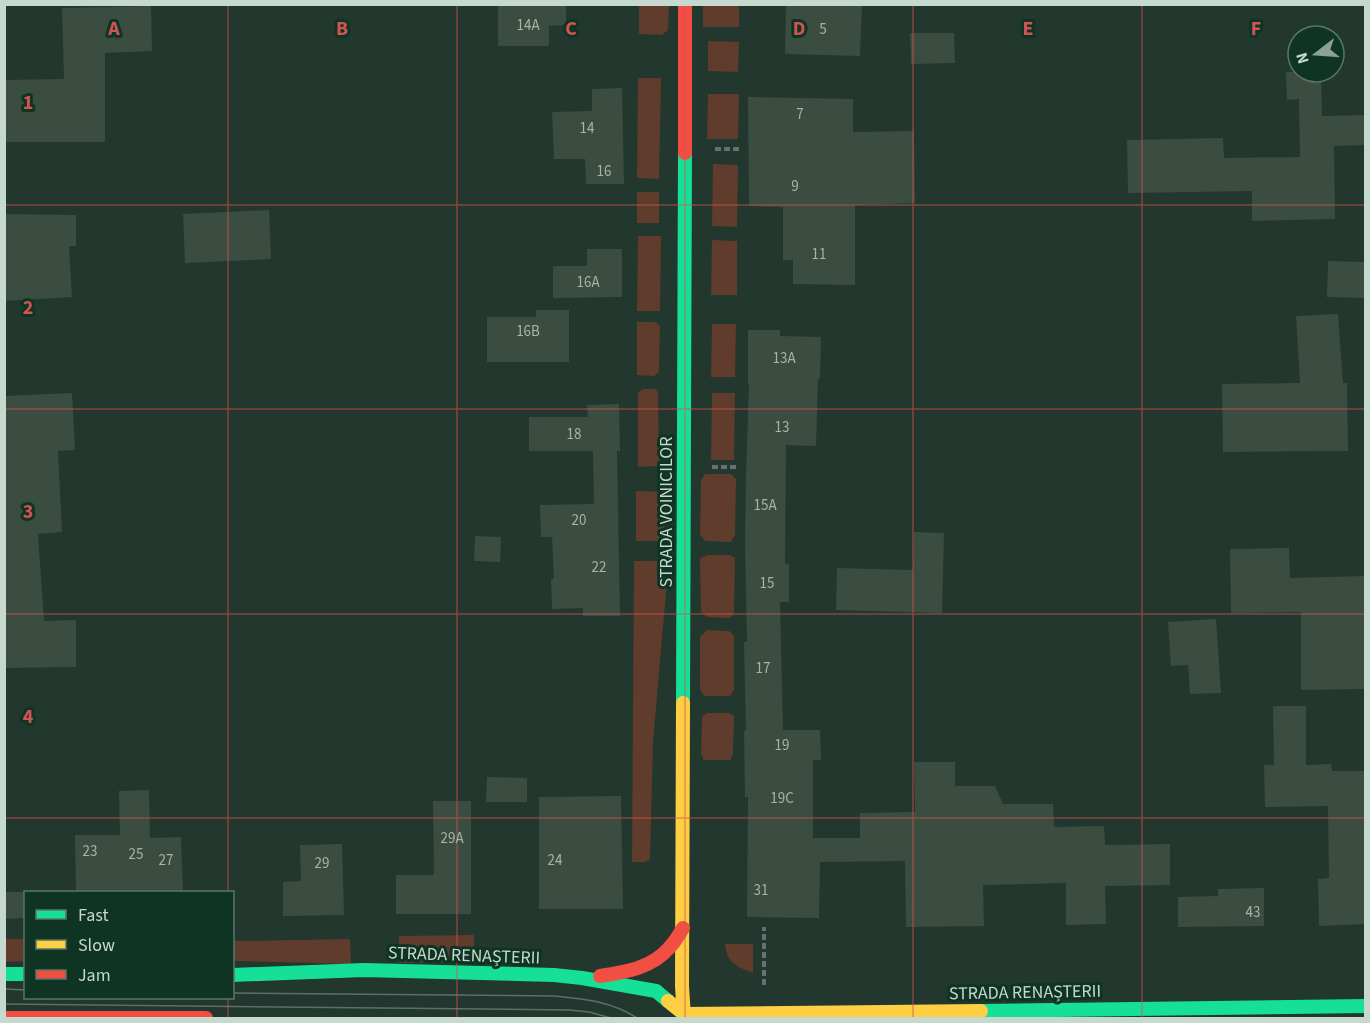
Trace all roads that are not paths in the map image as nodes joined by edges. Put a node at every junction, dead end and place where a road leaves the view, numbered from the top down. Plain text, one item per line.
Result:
1 (685, 4) edge
2 (683, 928) junction
3 (4, 974) edge
4 (24, 974) edge
5 (234, 975) edge
6 (582, 978) junction
7 (1365, 1005) edge
8 (683, 1017) edge
9 (4, 1018) edge
10 (207, 1018) edge

1 - 2 street, STRADA VOINICILOR
2 - 6 street
2 - 8 street, STRADA VOINICILOR
3 - 4 street
5 - 6 street, STRADA RENAȘTERII
6 - 8 street, STRADA RENAȘTERII
7 - 8 street, STRADA RENAȘTERII
9 - 10 street

